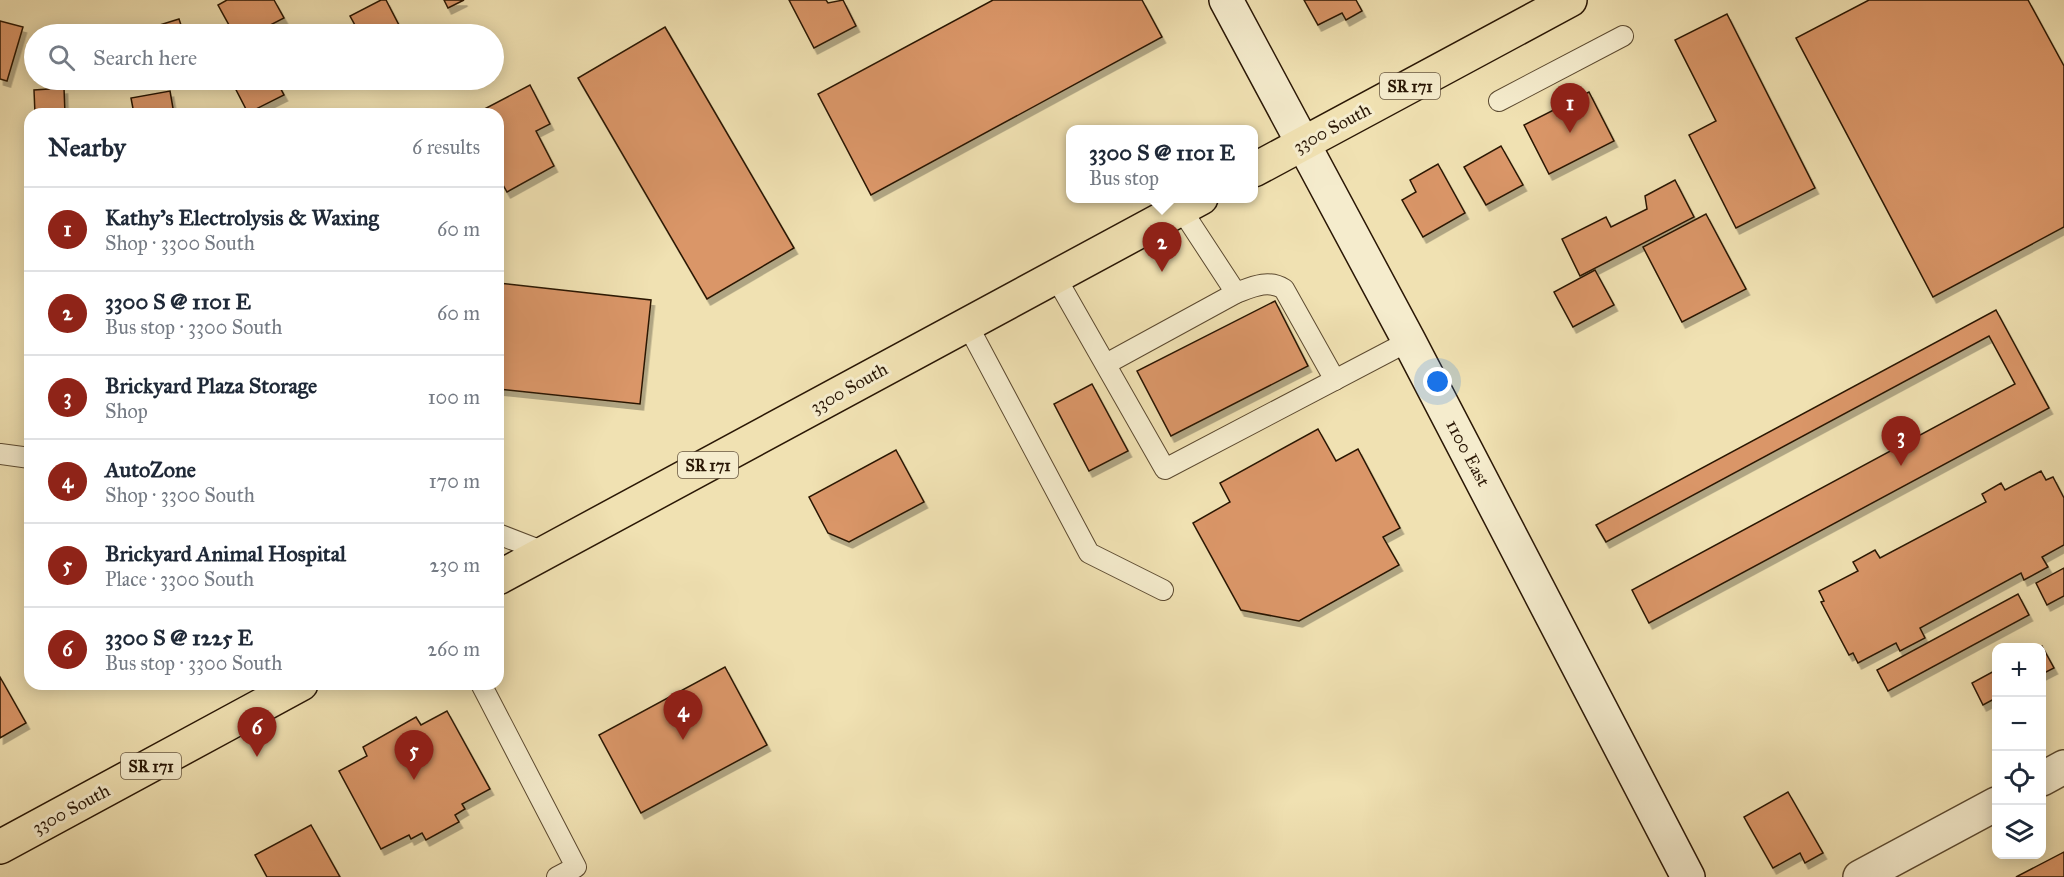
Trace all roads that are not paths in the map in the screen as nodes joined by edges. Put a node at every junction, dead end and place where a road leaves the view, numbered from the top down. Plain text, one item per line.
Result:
1 (1226, 0) edge
2 (1570, 0) edge
3 (1623, 36) dead end
4 (1499, 101) dead end
5 (1302, 144) junction
6 (1258, 168) edge
7 (1191, 204) edge
8 (1055, 276) junction
9 (1236, 293) junction
10 (967, 324) junction
11 (1409, 341) junction
12 (1106, 364) junction
13 (1335, 380) junction
14 (0, 454) edge
15 (24, 457) edge
16 (504, 536) edge
17 (547, 553) junction
18 (504, 575) edge
19 (1163, 590) dead end
20 (290, 690) edge
21 (484, 690) edge
22 (2064, 767) edge
23 (2046, 777) edge
24 (1994, 805) edge
25 (0, 847) edge
26 (557, 877) edge
27 (1688, 877) edge
28 (1860, 877) edge

1 - 5 street, 1100 East
2 - 5 main road, 3300 South / SR 171
3 - 4 lane
5 - 6 main road, 3300 South / SR 171
5 - 11 street, 1100 East
7 - 8 main road, 3300 South / SR 171
7 - 9 lane
8 - 10 main road, 3300 South / SR 171
8 - 12 lane
9 - 12 lane
9 - 13 lane
10 - 17 main road, 3300 South / SR 171
10 - 19 lane
11 - 13 lane
11 - 27 street, 1100 East
12 - 13 lane
14 - 15 lane
16 - 17 lane
17 - 18 main road, 3300 South / SR 171
20 - 25 main road, 3300 South / SR 171
21 - 26 lane
22 - 23 street
24 - 28 street

